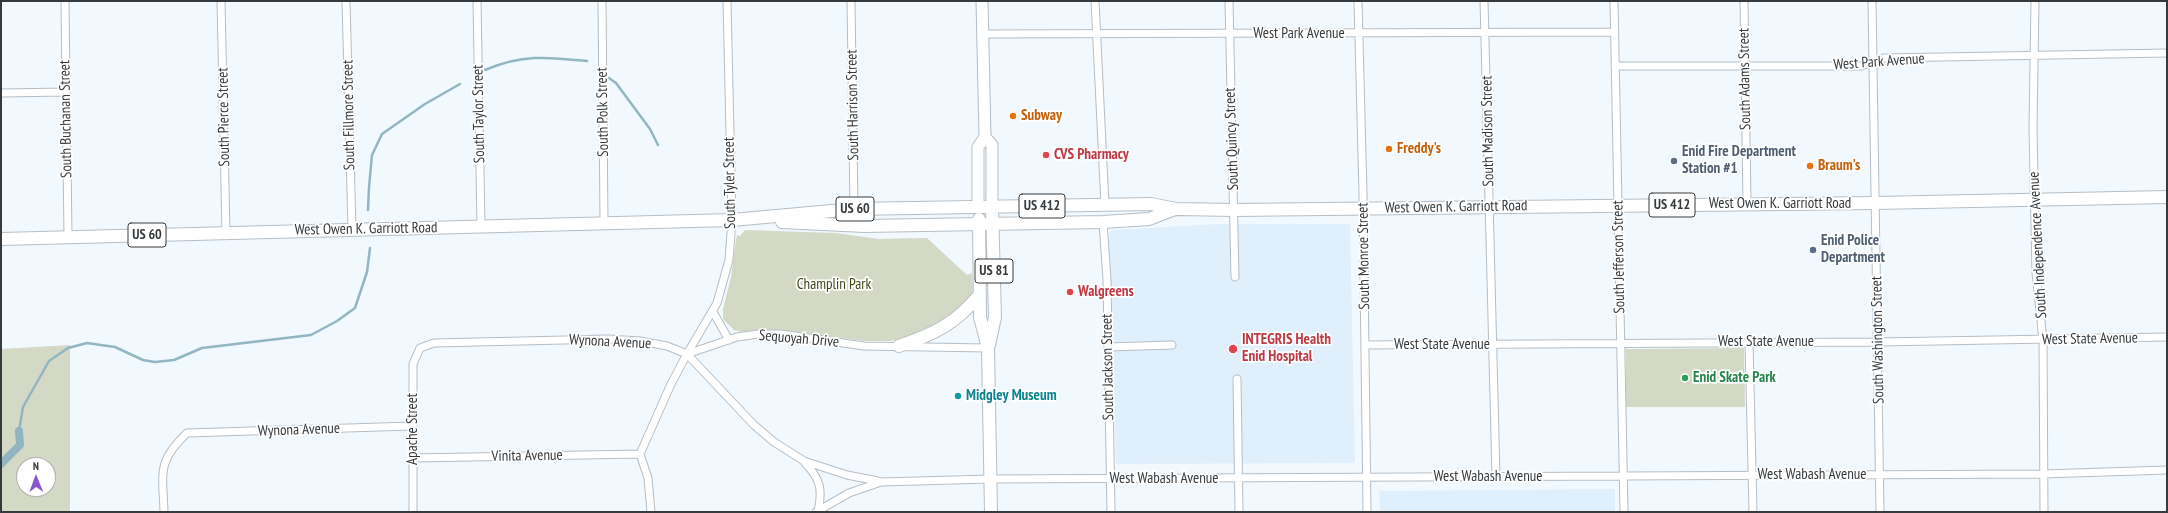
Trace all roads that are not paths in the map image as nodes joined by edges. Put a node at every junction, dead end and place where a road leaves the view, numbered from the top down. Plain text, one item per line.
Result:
1 (65, 1) edge
2 (221, 1) edge
3 (346, 1) edge
4 (477, 1) edge
5 (602, 1) edge
6 (727, 1) edge
7 (851, 1) edge
8 (982, 1) edge
9 (1095, 1) edge
10 (1229, 1) edge
11 (1358, 1) edge
12 (1484, 1) edge
13 (1614, 1) edge
14 (1744, 1) edge
15 (1872, 1) edge
16 (2035, 1) edge
17 (1615, 32) junction
18 (1485, 33) junction
19 (982, 34) junction
20 (1096, 34) junction
21 (1229, 34) junction
22 (1359, 34) junction
23 (2167, 53) edge
24 (2035, 56) junction
25 (1873, 62) junction
26 (1615, 66) junction
27 (1745, 66) junction
28 (66, 92) junction
29 (1, 93) edge
30 (985, 137) junction
31 (2167, 197) edge
32 (2035, 200) junction
33 (1876, 203) junction
34 (1747, 204) junction
35 (1105, 205) junction
36 (1618, 205) junction
37 (1490, 206) junction
38 (992, 207) junction
39 (978, 208) junction
40 (1362, 208) junction
41 (1176, 209) junction
42 (854, 210) junction
43 (1234, 210) junction
44 (732, 220) junction
45 (1103, 222) junction
46 (604, 223) junction
47 (481, 226) junction
48 (979, 226) junction
49 (992, 226) junction
50 (352, 230) junction
51 (226, 233) junction
52 (68, 237) junction
53 (1, 239) edge
54 (1235, 278) dead end
55 (980, 294) junction
56 (713, 312) junction
57 (2167, 337) edge
58 (729, 340) junction
59 (2042, 340) junction
60 (1749, 342) junction
61 (1878, 342) junction
62 (1621, 344) junction
63 (1172, 345) dead end
64 (1493, 345) junction
65 (899, 346) junction
66 (1365, 346) junction
67 (1108, 347) junction
68 (420, 348) joint
69 (988, 348) junction
70 (686, 354) junction
71 (1237, 379) dead end
72 (412, 426) junction
73 (640, 454) junction
74 (413, 458) junction
75 (804, 461) junction
76 (2167, 470) edge
77 (2043, 474) junction
78 (1752, 475) junction
79 (1879, 475) junction
80 (1623, 476) junction
81 (1496, 477) junction
82 (1366, 478) junction
83 (990, 479) junction
84 (1110, 479) junction
85 (1238, 479) junction
86 (881, 482) junction
87 (817, 511) edge
88 (164, 512) edge
89 (413, 512) edge
90 (652, 512) edge
91 (991, 512) edge
92 (1111, 512) edge
93 (1240, 512) edge
94 (1367, 512) edge
95 (1624, 512) edge
96 (1753, 512) edge
97 (1880, 512) edge
98 (2044, 512) edge

1 - 28 street, South Buchanan Street
2 - 51 street, South Pierce Street
3 - 50 street, South Fillmore Street
4 - 47 street, South Taylor Street
5 - 46 street, South Polk Street
6 - 44 street, South Tyler Street
7 - 42 street, South Harrison Street
8 - 19 main road
9 - 20 street
10 - 21 street, South Quincy Street
11 - 22 street, South Monroe Street
12 - 18 street, South Madison Street
13 - 17 street, South Jefferson Street
14 - 27 street, South Adams Street
15 - 25 street, South Washington Street
16 - 24 street, South Independence Avenue
17 - 18 street, West Park Avenue
17 - 26 street, South Jefferson Street
18 - 22 street, West Park Avenue
18 - 37 street, South Madison Street
19 - 20 street, West Park Avenue
19 - 30 main road
20 - 21 street, West Park Avenue
20 - 35 street
21 - 22 street, West Park Avenue
21 - 43 street, South Quincy Street
22 - 40 street, South Monroe Street
23 - 24 street, West Park Avenue
24 - 25 street, West Park Avenue
24 - 32 street, South Independence Avenue
25 - 27 street, West Park Avenue
25 - 33 street, South Washington Street
26 - 27 street, West Park Avenue
26 - 36 street, South Jefferson Street
27 - 34 street, South Adams Street
28 - 29 street
28 - 52 street, South Buchanan Street
30 - 38 main road
30 - 39 main road
31 - 32 highway, West Owen K. Garriott Road / US 412
32 - 33 highway, West Owen K. Garriott Road / US 412
32 - 59 street, South Independence Avenue
33 - 34 highway, West Owen K. Garriott Road / US 412
33 - 61 street, South Washington Street
34 - 36 highway, West Owen K. Garriott Road / US 412
35 - 38 highway, West Owen K. Garriott Road / US 412
35 - 41 highway, West Owen K. Garriott Road / US 412
36 - 37 highway, West Owen K. Garriott Road / US 412
36 - 62 street, South Jefferson Street
37 - 40 highway, West Owen K. Garriott Road / US 412
37 - 64 street, South Madison Street
38 - 39 highway, West Owen K. Garriott Road / US 412
38 - 49 highway
39 - 42 highway, West Owen K. Garriott Road / US 60
39 - 48 highway, US 81
40 - 43 highway, West Owen K. Garriott Road / US 412
40 - 66 street, South Monroe Street
41 - 43 highway, West Owen K. Garriott Road / US 412
41 - 45 highway, West Owen K. Garriott Road / US 412
42 - 44 highway, West Owen K. Garriott Road / US 60
43 - 54 street, South Quincy Street
44 - 46 highway, West Owen K. Garriott Road / US 60
44 - 48 highway, West Owen K. Garriott Road / US 60
44 - 56 street, South Tyler Street
45 - 49 highway, West Owen K. Garriott Road / US 412
45 - 67 street, South Jackson Street
46 - 47 highway, West Owen K. Garriott Road / US 60
47 - 50 highway, West Owen K. Garriott Road / US 60
48 - 49 highway, West Owen K. Garriott Road / US 60
48 - 55 highway, US 81
49 - 69 highway, US 81
50 - 51 highway, West Owen K. Garriott Road / US 60
51 - 52 highway, West Owen K. Garriott Road / US 60
52 - 53 highway, West Owen K. Garriott Road / US 60
55 - 65 highway
55 - 69 highway, US 81
56 - 58 street
56 - 70 street, South Tyler Street
57 - 59 street, West State Avenue
58 - 65 street, Sequoyah Drive
58 - 70 street, Sequoyah Drive
59 - 61 street, West State Avenue
59 - 77 street, South Independence Avenue
60 - 61 street, West State Avenue
60 - 62 street, West State Avenue
60 - 78 street
61 - 79 street, South Washington Street
62 - 64 street, West State Avenue
62 - 80 street, South Jefferson Street
63 - 67 street
64 - 66 street, West State Avenue
64 - 81 street, South Madison Street
65 - 69 street, Sequoyah Drive
66 - 82 street, South Monroe Street
67 - 84 street, South Jackson Street
68 - 70 street, Wynona Avenue
68 - 72 street, Apache Street
69 - 83 highway, US 81
70 - 73 street
70 - 75 street, Wynona Avenue
71 - 85 street
72 - 74 street, Apache Street
72 - 88 street, Wynona Avenue
73 - 74 street, Vinita Avenue
73 - 90 street
74 - 89 street, Apache Street
75 - 86 street, Wynona Avenue
75 - 87 street, Wynona Avenue
76 - 77 street, West Wabash Avenue
77 - 79 street, West Wabash Avenue
77 - 98 street, South Independence Avenue
78 - 79 street, West Wabash Avenue
78 - 80 street, West Wabash Avenue
78 - 96 street
79 - 97 street, South Washington Street
80 - 81 street, West Wabash Avenue
80 - 95 street, South Jefferson Street
81 - 82 street, West Wabash Avenue
82 - 85 street, West Wabash Avenue
82 - 94 street, South Monroe Street
83 - 84 street, West Wabash Avenue
83 - 86 street, West Wabash Avenue
83 - 91 highway, US 81
84 - 85 street, West Wabash Avenue
84 - 92 street, South Jackson Street
85 - 93 street
86 - 87 street, West Wabash Avenue

